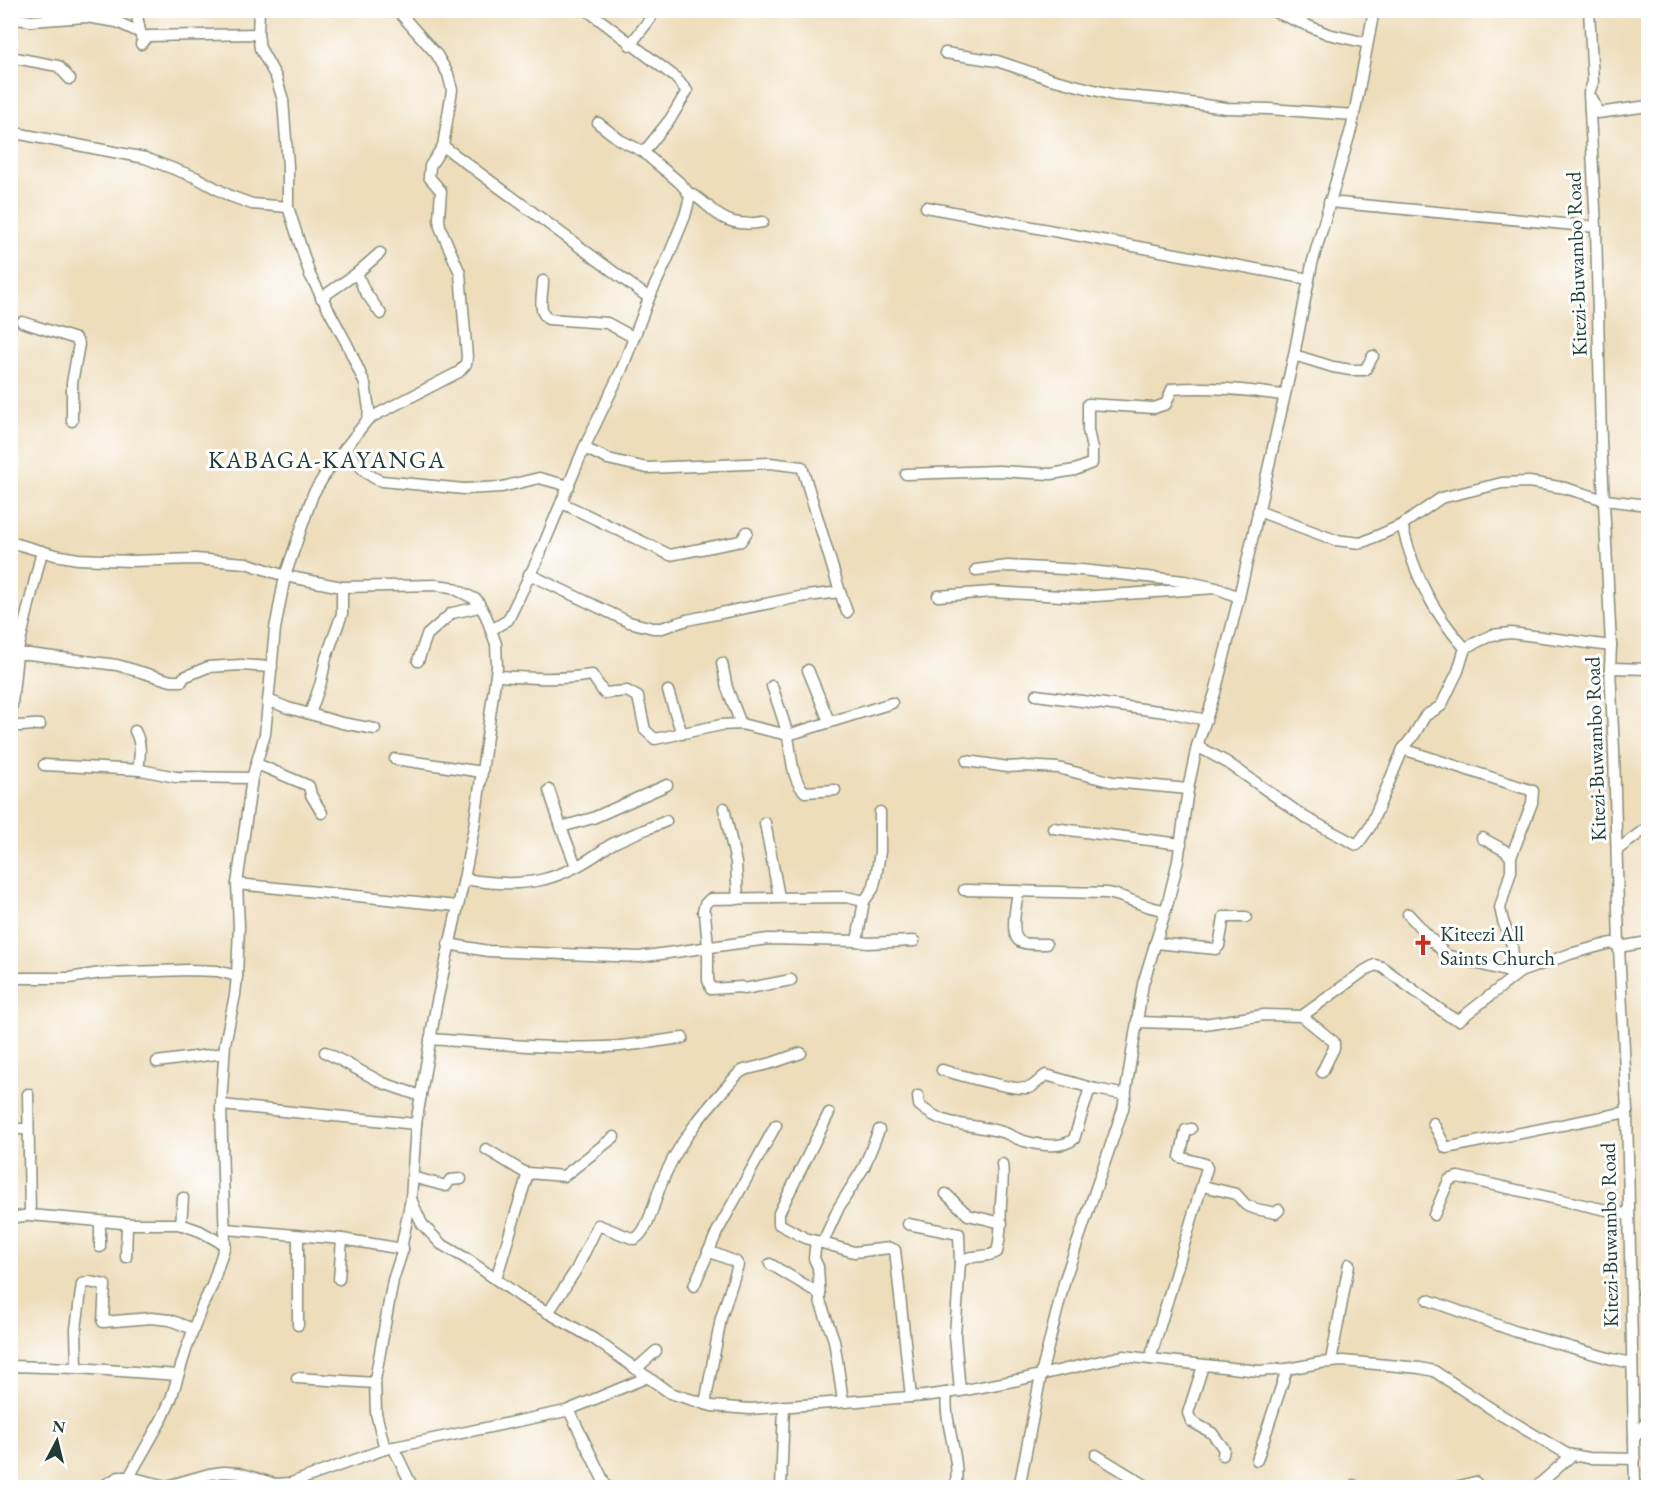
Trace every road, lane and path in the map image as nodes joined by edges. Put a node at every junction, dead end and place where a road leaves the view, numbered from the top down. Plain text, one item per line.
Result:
1 (136, 10) edge
2 (259, 10) edge
3 (397, 10) edge
4 (587, 10) edge
5 (1270, 10) edge
6 (1374, 10) edge
7 (1589, 10) edge
8 (653, 11) edge
9 (10, 18) edge
10 (141, 33) junction
11 (258, 34) junction
12 (1367, 43) junction
13 (630, 45) junction
14 (945, 53) dead end
15 (10, 57) edge
16 (70, 79) dead end
17 (1589, 93) junction
18 (1648, 106) edge
19 (1354, 115) junction
20 (598, 123) dead end
21 (10, 132) edge
22 (443, 146) junction
23 (644, 152) junction
24 (689, 193) junction
25 (1329, 202) junction
26 (288, 207) junction
27 (926, 207) dead end
28 (763, 222) dead end
29 (1596, 226) junction
30 (380, 253) dead end
31 (357, 273) junction
32 (1308, 279) junction
33 (543, 280) dead end
34 (321, 298) junction
35 (649, 298) junction
36 (381, 315) dead end
37 (22, 322) dead end
38 (633, 337) junction
39 (1294, 355) junction
40 (1373, 356) dead end
41 (1283, 395) junction
42 (368, 419) junction
43 (72, 421) dead end
44 (345, 448) junction
45 (584, 448) junction
46 (906, 474) dead end
47 (569, 486) junction
48 (1605, 500) junction
49 (562, 503) junction
50 (1648, 505) edge
51 (1258, 511) junction
52 (1402, 525) junction
53 (747, 532) dead end
54 (10, 542) edge
55 (42, 551) junction
56 (976, 570) dead end
57 (529, 574) junction
58 (285, 576) junction
59 (342, 587) junction
60 (1216, 588) junction
61 (840, 592) junction
62 (938, 596) dead end
63 (1239, 597) junction
64 (480, 607) junction
65 (848, 612) dead end
66 (491, 630) junction
67 (1611, 646) junction
68 (1465, 648) junction
69 (16, 654) junction
70 (418, 661) dead end
71 (722, 663) dead end
72 (272, 667) junction
73 (1610, 668) junction
74 (1648, 669) edge
75 (808, 670) dead end
76 (496, 676) junction
77 (772, 686) dead end
78 (668, 691) dead end
79 (1036, 695) dead end
80 (268, 700) junction
81 (891, 703) dead end
82 (310, 714) junction
83 (1206, 720) junction
84 (829, 721) junction
85 (10, 724) edge
86 (741, 724) junction
87 (40, 725) dead end
88 (375, 729) dead end
89 (135, 731) dead end
90 (682, 734) junction
91 (788, 735) junction
92 (1197, 746) junction
93 (1403, 749) junction
94 (395, 759) dead end
95 (967, 761) dead end
96 (257, 764) junction
97 (44, 765) dead end
98 (138, 770) junction
99 (482, 772) junction
100 (252, 778) junction
101 (667, 785) dead end
102 (1188, 789) junction
103 (549, 790) dead end
104 (835, 790) dead end
105 (724, 808) dead end
106 (880, 812) dead end
107 (322, 813) dead end
108 (666, 821) dead end
109 (765, 823) dead end
110 (561, 827) junction
111 (1648, 827) edge
112 (1053, 828) dead end
113 (1482, 838) dead end
114 (1181, 844) junction
115 (1617, 850) junction
116 (1511, 857) junction
117 (576, 866) junction
118 (464, 879) junction
119 (237, 884) junction
120 (964, 890) dead end
121 (1018, 891) junction
122 (779, 897) junction
123 (738, 898) junction
124 (864, 901) junction
125 (457, 906) junction
126 (1166, 910) junction
127 (1408, 914) dead end
128 (1246, 916) dead end
129 (857, 941) junction
130 (914, 941) dead end
131 (1648, 942) edge
132 (1155, 943) junction
133 (448, 944) junction
134 (1046, 944) dead end
135 (708, 946) junction
136 (1619, 947) junction
137 (1518, 973) junction
138 (237, 976) junction
139 (10, 978) edge
140 (791, 980) dead end
141 (1302, 1016) junction
142 (1138, 1022) junction
143 (683, 1038) dead end
144 (430, 1039) junction
145 (325, 1052) dead end
146 (224, 1053) junction
147 (801, 1053) dead end
148 (157, 1062) dead end
149 (942, 1070) dead end
150 (1322, 1072) dead end
151 (1096, 1089) junction
152 (28, 1094) dead end
153 (918, 1095) dead end
154 (1126, 1095) junction
155 (421, 1096) junction
156 (221, 1105) junction
157 (1627, 1112) junction
158 (829, 1113) dead end
159 (1433, 1123) dead end
160 (416, 1124) junction
161 (776, 1125) dead end
162 (10, 1129) edge
163 (28, 1129) junction
164 (1191, 1129) dead end
165 (879, 1130) dead end
166 (614, 1137) dead end
167 (486, 1149) dead end
168 (1002, 1164) dead end
169 (527, 1174) junction
170 (412, 1177) junction
171 (461, 1179) dead end
172 (1203, 1186) junction
173 (946, 1194) dead end
174 (183, 1198) dead end
175 (411, 1199) junction
176 (1279, 1210) dead end
177 (30, 1215) junction
178 (1434, 1215) dead end
179 (1629, 1215) junction
180 (10, 1218) edge
181 (100, 1222) junction
182 (1002, 1223) junction
183 (127, 1224) junction
184 (908, 1224) dead end
185 (182, 1225) junction
186 (226, 1229) junction
187 (297, 1237) junction
188 (342, 1239) junction
189 (820, 1242) junction
190 (225, 1245) junction
191 (100, 1247) dead end
192 (403, 1249) junction
193 (708, 1251) junction
194 (126, 1257) dead end
195 (960, 1262) junction
196 (770, 1264) dead end
197 (1349, 1264) dead end
198 (339, 1279) dead end
199 (496, 1279) junction
200 (694, 1286) dead end
201 (820, 1294) junction
202 (1428, 1300) dead end
203 (548, 1313) junction
204 (298, 1326) dead end
205 (193, 1329) junction
206 (656, 1351) dead end
207 (1150, 1359) junction
208 (1331, 1361) junction
209 (1632, 1362) junction
210 (10, 1366) edge
211 (1203, 1366) junction
212 (77, 1368) junction
213 (636, 1369) junction
214 (1287, 1369) junction
215 (178, 1375) junction
216 (1041, 1375) junction
217 (648, 1377) junction
218 (297, 1378) dead end
219 (375, 1383) junction
220 (960, 1391) junction
221 (947, 1393) junction
222 (911, 1397) junction
223 (843, 1401) junction
224 (705, 1404) junction
225 (784, 1406) junction
226 (569, 1410) junction
227 (1648, 1419) edge
228 (1634, 1439) junction
229 (389, 1448) junction
230 (1096, 1455) dead end
231 (1223, 1455) dead end
232 (1570, 1455) junction
233 (1635, 1459) junction
234 (1257, 1460) dead end
235 (129, 1477) junction
236 (167, 1487) edge
237 (99, 1488) edge
238 (413, 1488) edge
239 (607, 1488) edge
240 (781, 1488) edge
241 (955, 1488) edge
242 (1019, 1488) edge
243 (1150, 1488) edge
244 (1452, 1488) edge
245 (1480, 1488) edge
246 (1535, 1488) edge
247 (1635, 1488) edge

1 - 10 street
2 - 11 street
3 - 22 street
4 - 13 street
5 - 12 street
6 - 12 street
7 - 17 street, Kitezi-Buwambo Road
8 - 13 street
9 - 10 street
10 - 11 street
11 - 26 street
12 - 19 street
13 - 23 street
14 - 19 street
15 - 16 street
17 - 18 street
17 - 29 street, Kitezi-Buwambo Road
19 - 25 street
20 - 23 street
21 - 26 street
22 - 35 street
22 - 42 street
23 - 24 street
24 - 28 street
24 - 35 street
25 - 29 street
25 - 32 street
26 - 34 street
27 - 32 street
29 - 48 street, Kitezi-Buwambo Road
30 - 31 street
31 - 34 street
31 - 36 street
32 - 39 street
33 - 38 street
34 - 42 street
35 - 38 street
37 - 43 street
38 - 45 street
39 - 40 street
39 - 41 street
41 - 46 street
41 - 51 street
42 - 44 street
44 - 47 street
44 - 58 street
45 - 47 street
45 - 61 street
47 - 49 street
48 - 50 street
48 - 52 street
48 - 67 street, Kitezi-Buwambo Road
49 - 53 street
49 - 57 street
51 - 52 street
51 - 63 street
52 - 68 street
54 - 55 street
55 - 58 street
55 - 69 street
56 - 60 street
57 - 61 street
57 - 66 street
58 - 59 street
58 - 72 street
59 - 64 street
59 - 82 street
60 - 62 street
60 - 63 street
61 - 65 street
63 - 83 street
64 - 66 street
64 - 70 street
66 - 76 street
67 - 68 street
67 - 73 street, Kitezi-Buwambo Road
68 - 93 street
69 - 72 street
69 - 85 street
71 - 86 street
72 - 80 street
73 - 74 street
73 - 115 street, Kitezi-Buwambo Road
75 - 84 street
76 - 90 street
76 - 99 street
77 - 91 street
78 - 90 street
79 - 83 street
80 - 82 street
80 - 96 street
81 - 84 street
82 - 88 street
83 - 92 street
84 - 91 street
85 - 87 street
86 - 90 street
86 - 91 street
89 - 98 street
91 - 104 street
92 - 93 street
92 - 102 street
93 - 116 street
94 - 99 street
95 - 102 street
96 - 100 street
96 - 107 street
97 - 98 street
98 - 100 street
99 - 118 street
100 - 119 street
101 - 110 street
102 - 114 street
103 - 110 street
105 - 123 street
106 - 124 street
108 - 117 street
109 - 122 street
110 - 117 street
111 - 115 street
112 - 114 street
113 - 116 street
114 - 126 street
115 - 136 street, Kitezi-Buwambo Road
116 - 137 street
117 - 118 street
118 - 125 street
119 - 125 street
119 - 138 street
120 - 121 street
121 - 126 street
121 - 134 street
122 - 123 street
122 - 124 street
123 - 135 street
124 - 129 street
125 - 133 street
126 - 132 street
127 - 137 street
128 - 132 street
129 - 130 street
129 - 135 street
131 - 136 street
132 - 142 street
133 - 135 street
133 - 144 street
135 - 140 street
136 - 137 street
136 - 157 street, Kitezi-Buwambo Road
137 - 141 street
138 - 139 street
138 - 146 street
141 - 142 street
141 - 150 street
142 - 154 street
143 - 144 street
144 - 155 street
145 - 155 street
146 - 148 street
146 - 156 street
147 - 203 street
149 - 151 street
151 - 153 street
151 - 154 street
152 - 163 street
154 - 216 street
155 - 160 street
156 - 160 street
156 - 186 street
157 - 159 street
157 - 179 street, Kitezi-Buwambo Road
158 - 189 street
160 - 170 street
161 - 193 street
162 - 163 street
163 - 177 street
164 - 172 street
165 - 189 street
166 - 169 street
167 - 169 street
168 - 182 street
169 - 199 street
170 - 171 street
170 - 175 street
172 - 176 street
172 - 207 street
173 - 182 street
174 - 185 street
175 - 192 street
175 - 199 street
177 - 180 street
177 - 181 street
178 - 179 street
179 - 209 street, Kitezi-Buwambo Road
181 - 183 street
181 - 191 street
182 - 195 street
183 - 185 street
183 - 194 street
184 - 195 street
185 - 190 street
186 - 187 street
186 - 190 street
187 - 188 street
187 - 204 street
188 - 192 street
188 - 198 street
189 - 201 street
189 - 222 street
190 - 205 street
192 - 219 street
193 - 200 street
193 - 224 street
195 - 220 street
196 - 201 street
197 - 208 street
199 - 203 street
201 - 223 street
202 - 209 street
203 - 213 street
205 - 212 street
205 - 215 street
206 - 213 street
207 - 211 street
207 - 216 street
208 - 214 street
208 - 232 street
209 - 228 street, Kitezi-Buwambo Road
210 - 212 street
211 - 214 street
211 - 231 street
212 - 215 street
213 - 217 street
214 - 234 street
215 - 235 street
216 - 220 street
216 - 242 street
217 - 224 street
217 - 226 street
218 - 219 street
219 - 229 street
220 - 221 street
221 - 222 street
221 - 241 street
222 - 223 street
223 - 225 street
224 - 225 street
225 - 240 street
226 - 229 street
226 - 239 street
227 - 228 street
228 - 233 street, Kitezi-Buwambo Road
229 - 236 street
229 - 238 street
230 - 243 street
232 - 233 street
232 - 246 street
233 - 247 street, Kitezi-Buwambo Road
235 - 236 street
235 - 237 street
244 - 245 street

